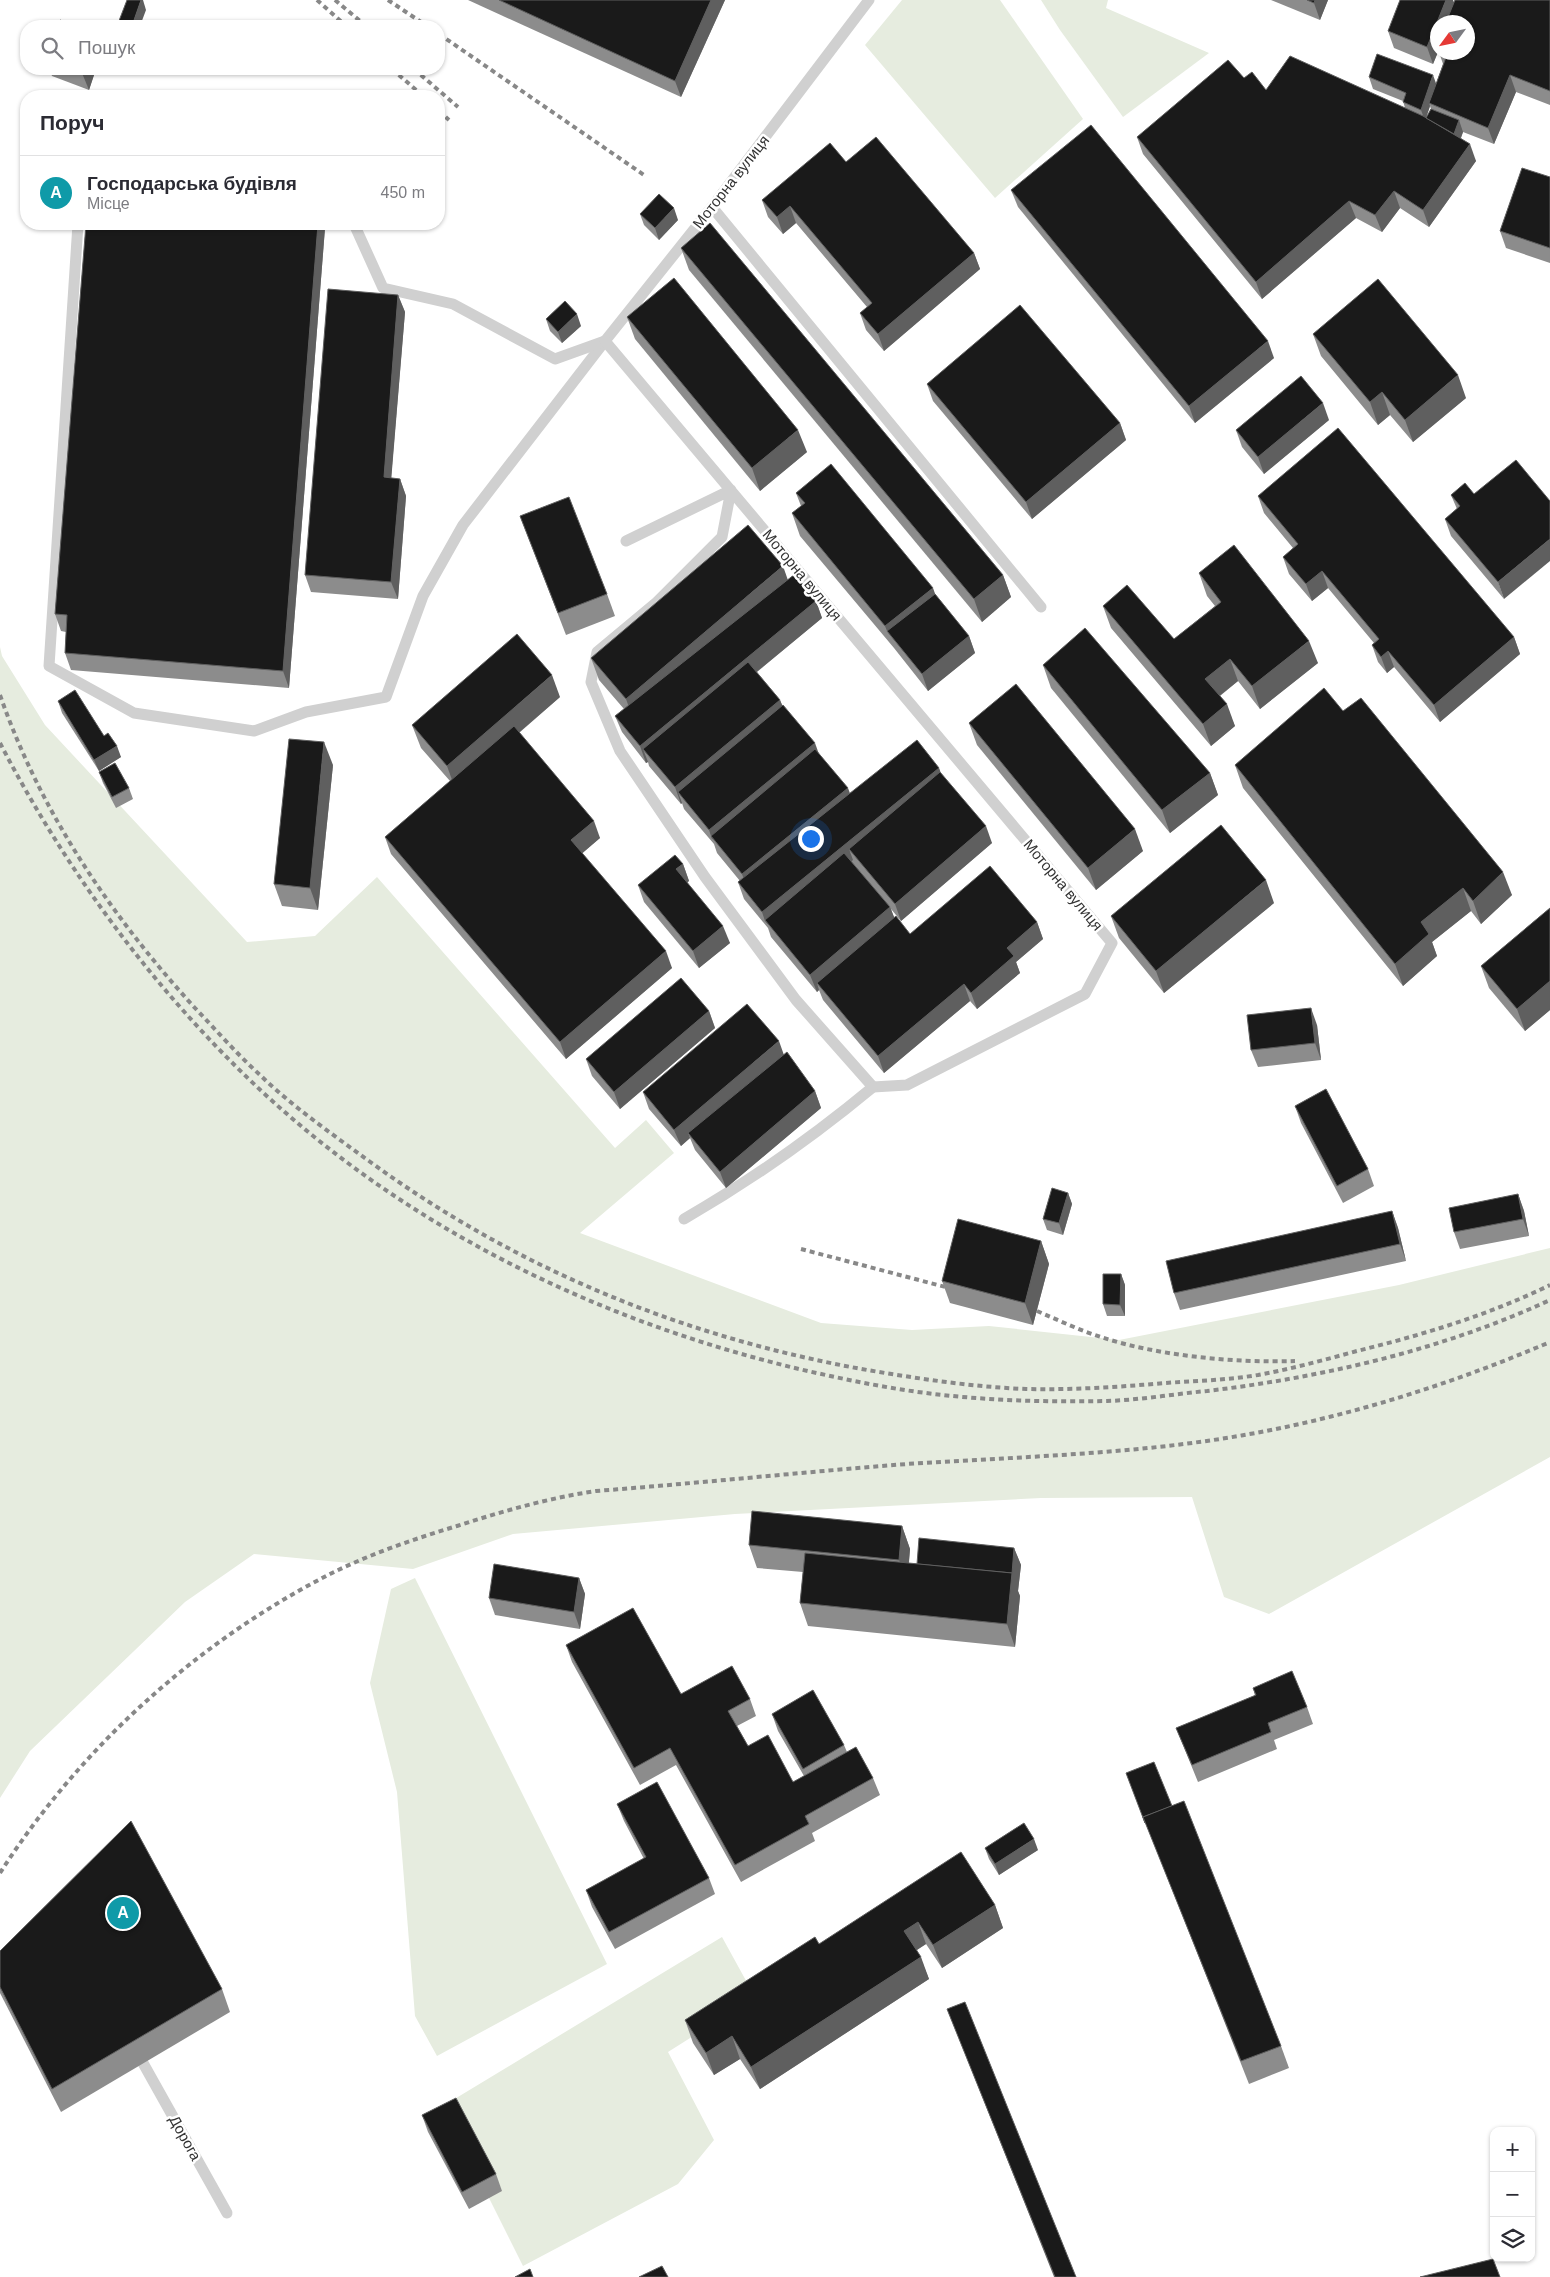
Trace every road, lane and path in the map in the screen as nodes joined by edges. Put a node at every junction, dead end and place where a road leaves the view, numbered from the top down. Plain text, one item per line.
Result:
1 (869, 0) edge
2 (712, 207) junction
3 (78, 230) edge
4 (357, 230) edge
5 (605, 341) junction
6 (731, 490) junction
7 (626, 541) dead end
8 (1041, 608) dead end
9 (873, 1087) junction
10 (684, 1219) dead end
11 (143, 2063) dead end
12 (227, 2214) dead end

1 - 2 lane, Моторна вулиця
2 - 5 lane, Моторна вулиця
2 - 8 lane
3 - 5 lane
4 - 5 lane
5 - 6 lane, Моторна вулиця
6 - 7 lane
6 - 9 lane
6 - 9 lane, Моторна вулиця
9 - 10 lane
11 - 12 lane, Дорога

